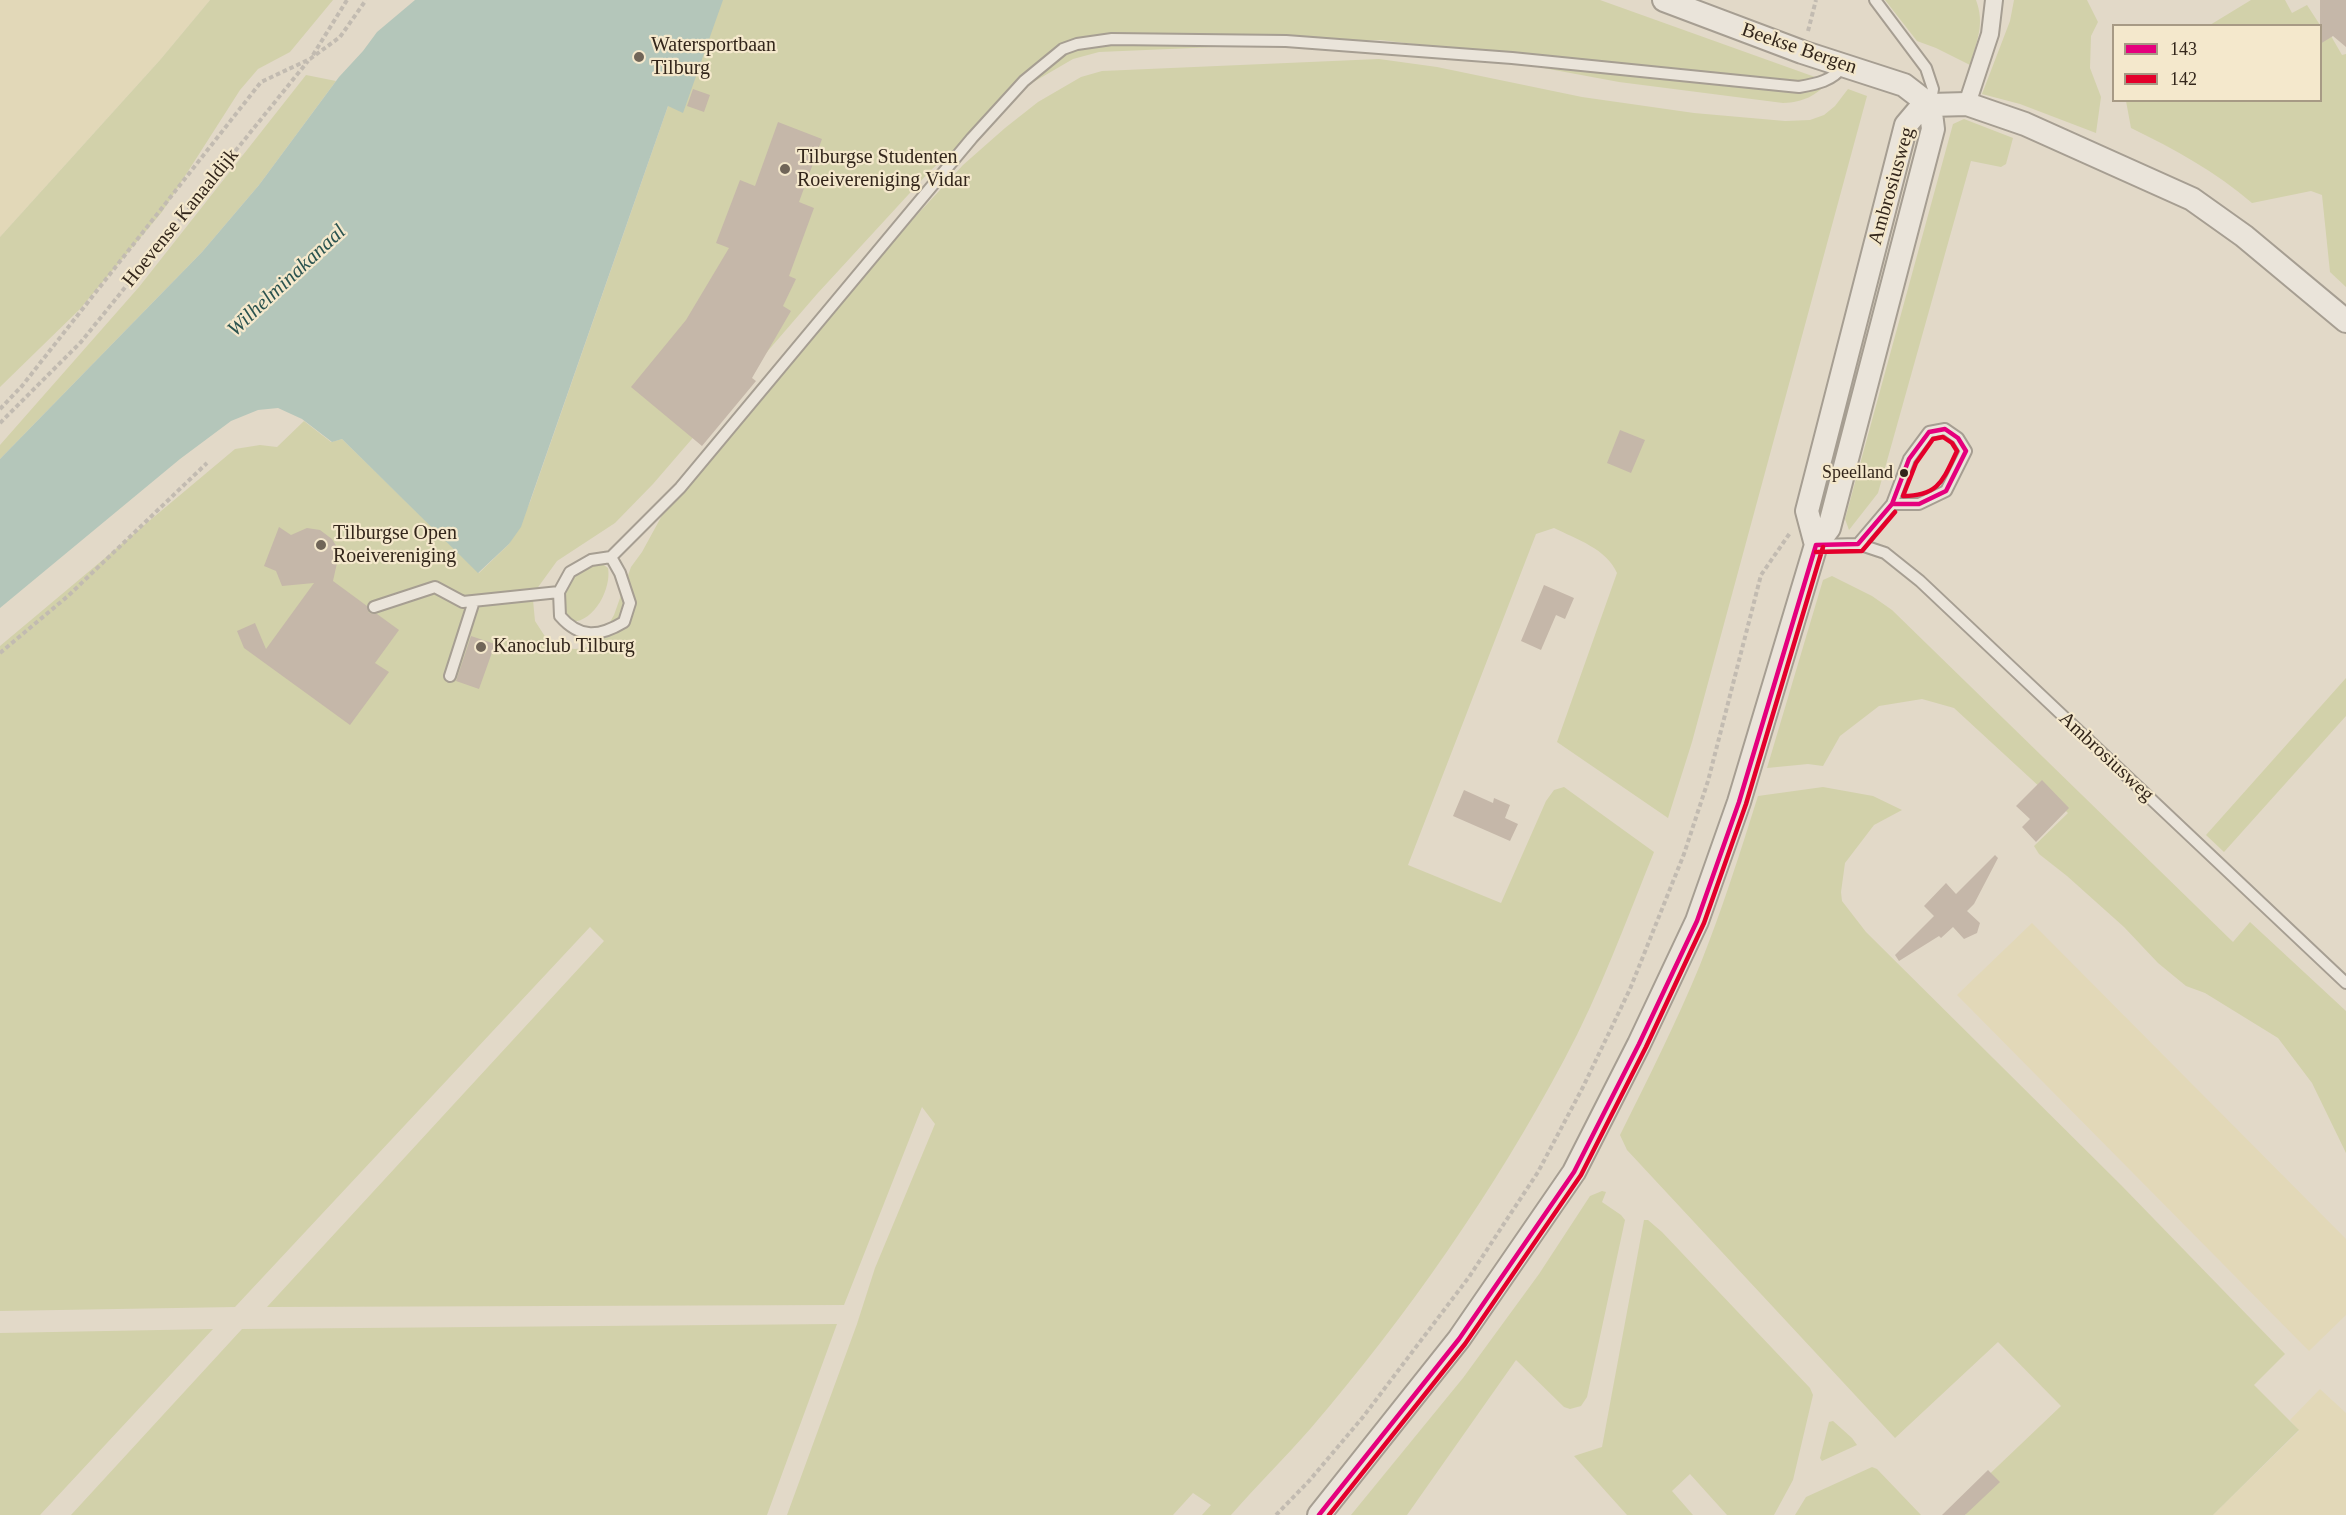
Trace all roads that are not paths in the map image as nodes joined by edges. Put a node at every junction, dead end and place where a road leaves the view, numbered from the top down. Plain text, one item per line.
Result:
1 (1664, 0) edge
2 (1875, 0) edge
3 (1994, 0) edge
4 (1843, 66) junction
5 (1967, 104) junction
6 (1930, 105) junction
7 (2346, 321) edge
8 (1892, 504) junction
9 (1858, 544) junction
10 (1816, 545) junction
11 (611, 556) junction
12 (560, 592) junction
13 (474, 601) junction
14 (374, 607) dead end
15 (450, 676) dead end
16 (2346, 983) edge
17 (1319, 1515) edge

1 - 4 street, Beekse Bergen
2 - 6 lane
3 - 5 street
4 - 6 street, Beekse Bergen
4 - 11 lane
5 - 6 street
5 - 7 street
6 - 10 street, Ambrosiusweg
6 - 10 street, Ambrosiusweg
8 - 8 lane
8 - 9 lane
9 - 10 lane, Ambrosiusweg
9 - 16 lane, Ambrosiusweg
10 - 17 street, Ambrosiusweg
11 - 12 lane
11 - 12 lane
12 - 13 lane
13 - 14 lane
13 - 15 lane

